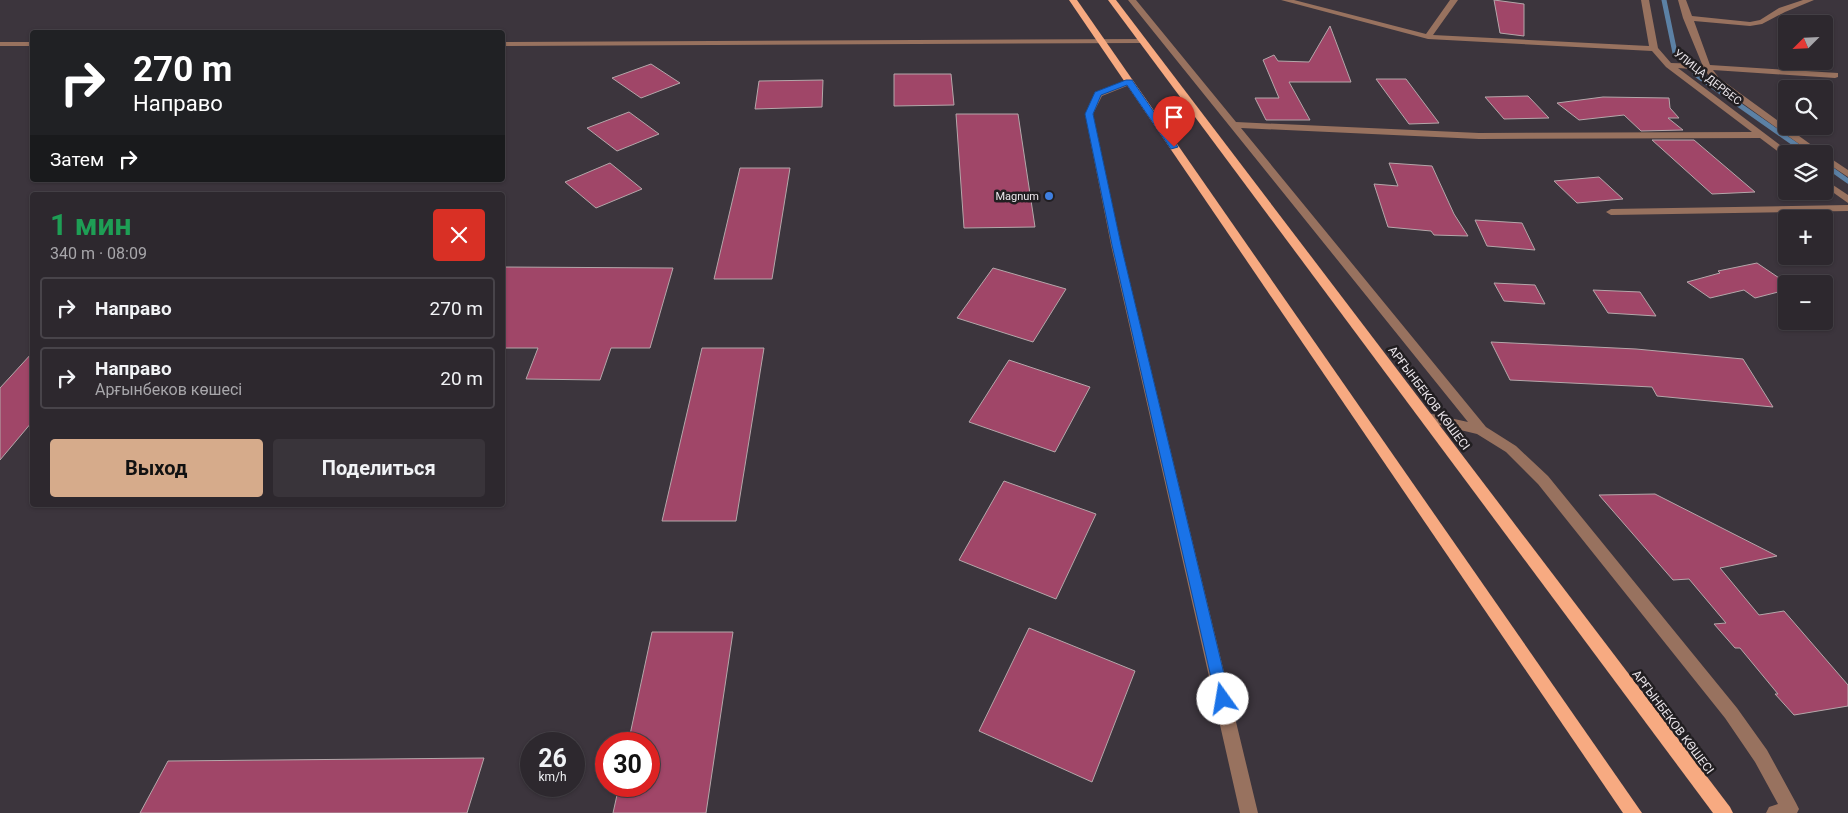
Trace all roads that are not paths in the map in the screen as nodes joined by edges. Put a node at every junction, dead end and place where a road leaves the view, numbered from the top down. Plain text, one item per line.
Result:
1 (1073, 0) edge
2 (1112, 0) edge
3 (1132, 0) edge
4 (1284, 0) edge
5 (1454, 0) edge
6 (1646, 0) edge
7 (1682, 0) edge
8 (1810, 0) edge
9 (1687, 18) junction
10 (1428, 37) junction
11 (1102, 42) junction
12 (1143, 42) junction
13 (0, 44) edge
14 (30, 44) edge
15 (505, 44) edge
16 (1654, 49) junction
17 (1669, 65) junction
18 (1707, 67) junction
19 (1835, 76) dead end
20 (1129, 82) junction
21 (1234, 125) junction
22 (1762, 135) junction
23 (1806, 145) edge
24 (1778, 147) edge
25 (1833, 163) edge
26 (1848, 174) edge
27 (1833, 189) edge
28 (1848, 200) edge
29 (1848, 208) edge
30 (1611, 212) dead end
31 (1427, 418) junction
32 (1481, 430) junction
33 (1786, 812) edge
34 (1250, 813) edge
35 (1633, 813) edge
36 (1724, 813) edge

1 - 11 main road
2 - 12 main road, АРҒЫНБЕКОВ КӨШЕСІ
3 - 21 street
4 - 10 street
5 - 10 street
6 - 16 street
7 - 9 street, УЛИЦА ДЕРБЕС
8 - 9 street
9 - 18 street, УЛИЦА ДЕРБЕС
10 - 16 street
11 - 12 street
11 - 15 street
11 - 20 main road
12 - 31 main road, АРҒЫНБЕКОВ КӨШЕСІ
13 - 14 street
16 - 17 street, УЛИЦА ДЕРБЕС
17 - 18 street
17 - 22 street, УЛИЦА ДЕРБЕС
18 - 19 street
18 - 23 street, УЛИЦА ДЕРБЕС
20 - 34 street
20 - 35 main road
21 - 22 street
21 - 32 street
22 - 24 street, УЛИЦА ДЕРБЕС
25 - 26 street
27 - 28 street
29 - 30 street
31 - 32 street
31 - 36 main road, АРҒЫНБЕКОВ КӨШЕСІ
32 - 33 street

